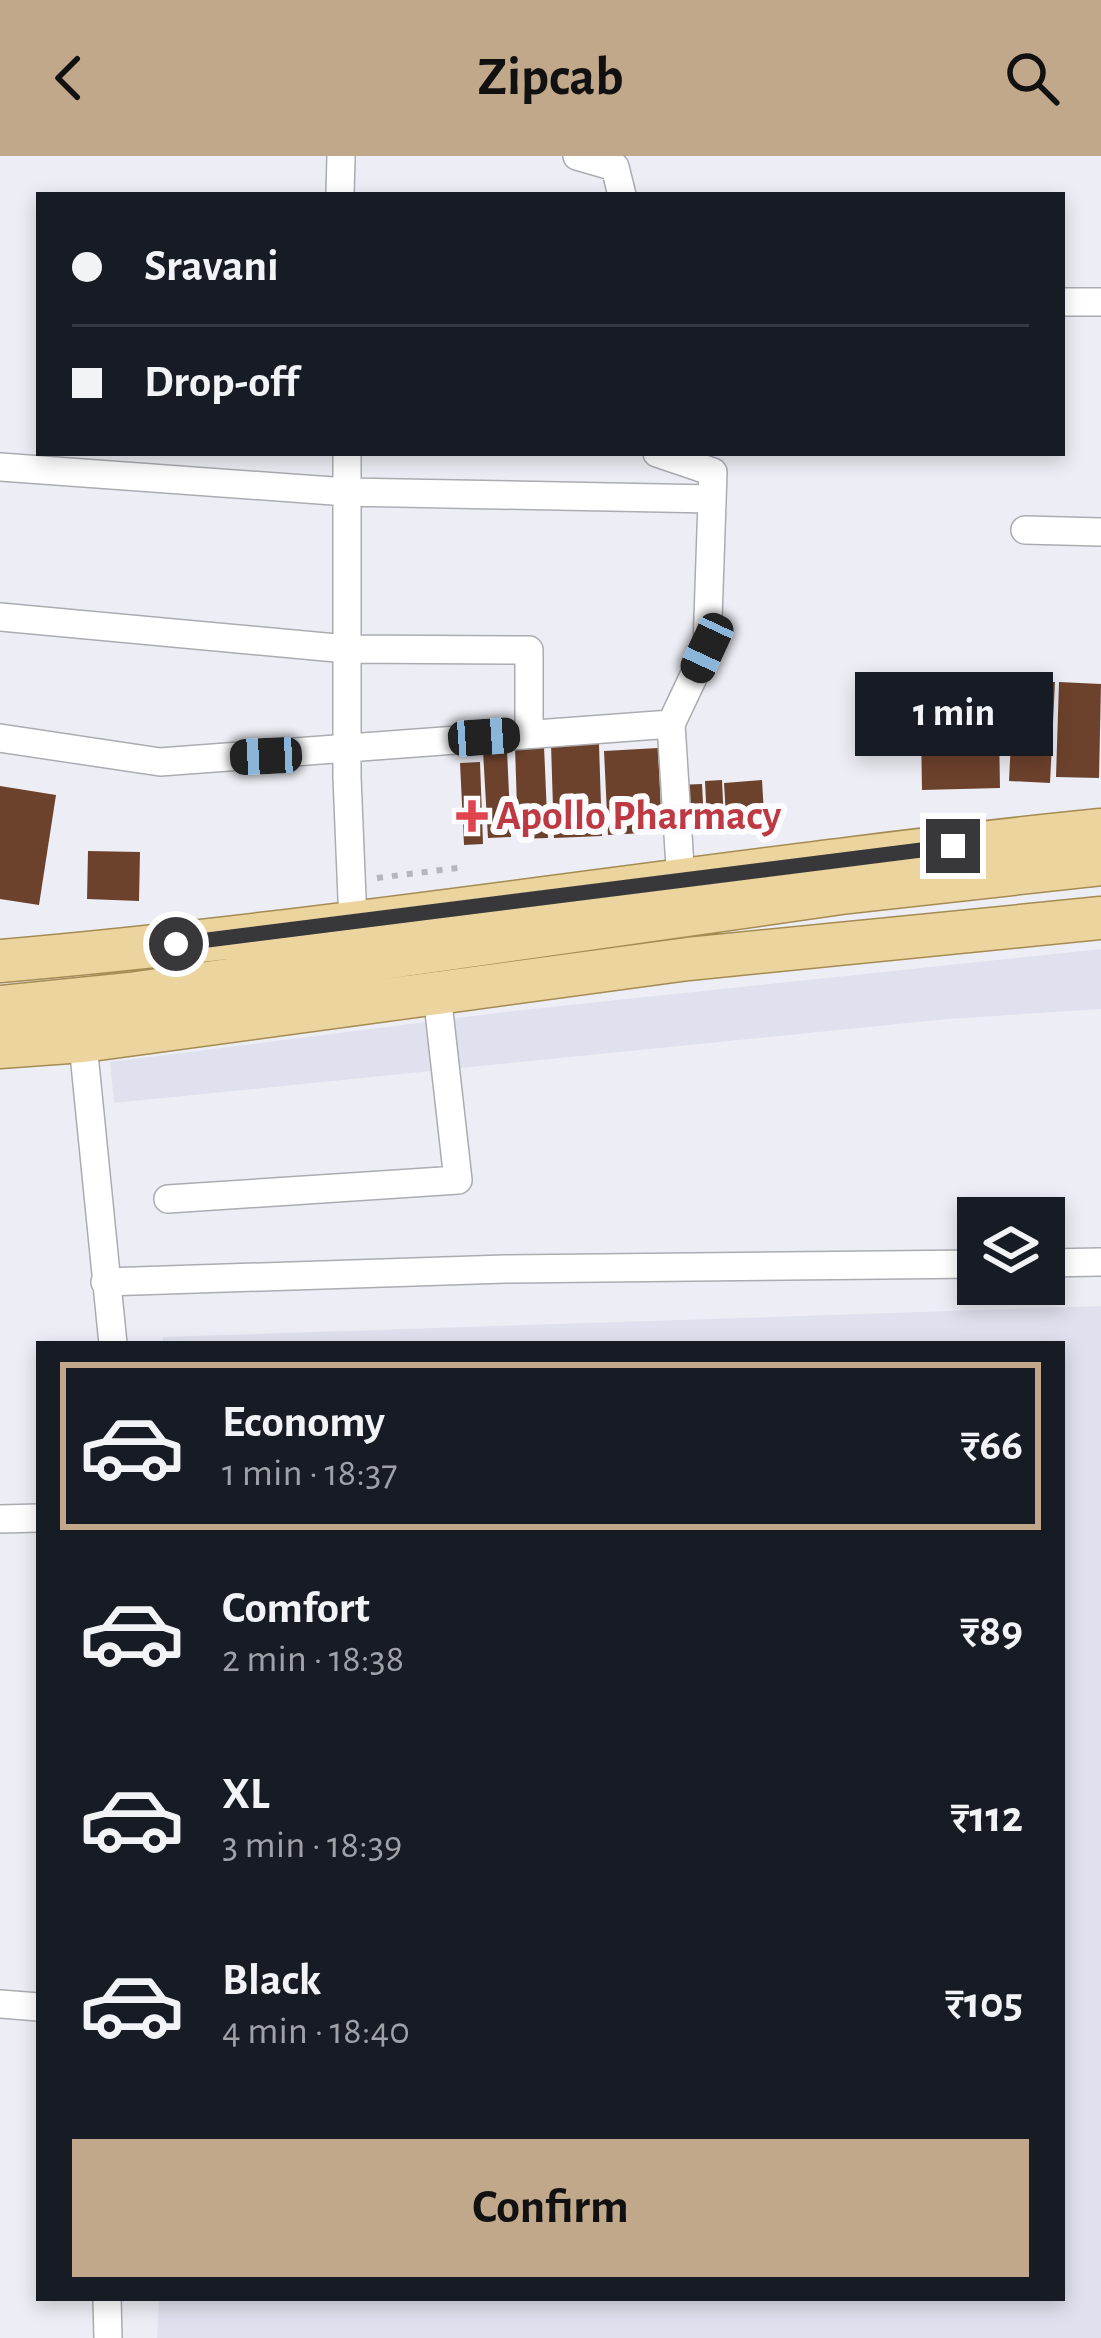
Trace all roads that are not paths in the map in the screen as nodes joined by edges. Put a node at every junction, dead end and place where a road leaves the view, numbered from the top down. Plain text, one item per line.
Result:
1 (341, 156) edge
2 (577, 156) edge
3 (340, 192) edge
4 (621, 192) edge
5 (1065, 302) edge
6 (1101, 302) edge
7 (347, 456) edge
8 (668, 456) edge
9 (0, 467) edge
10 (347, 492) junction
11 (712, 499) junction
12 (1025, 530) dead end
13 (1101, 532) edge
14 (0, 617) edge
15 (347, 649) junction
16 (671, 724) junction
17 (530, 734) junction
18 (0, 737) edge
19 (347, 747) junction
20 (1101, 830) edge
21 (1101, 864) edge
22 (681, 881) junction
23 (841, 892) junction
24 (1101, 918) edge
25 (353, 923) junction
26 (850, 941) junction
27 (73, 955) junction
28 (0, 961) edge
29 (437, 994) junction
30 (0, 1007) edge
31 (80, 1020) junction
32 (0, 1047) edge
33 (168, 1199) dead end
34 (1101, 1262) edge
35 (1065, 1263) edge
36 (957, 1264) edge
37 (105, 1282) junction
38 (113, 1341) edge
39 (36, 1518) edge
40 (0, 1519) edge
41 (0, 2004) edge
42 (36, 2007) edge
43 (107, 2301) edge
44 (107, 2338) edge

1 - 3 street
2 - 4 street
5 - 6 street
7 - 10 street
8 - 11 street
9 - 10 street
10 - 11 street
10 - 15 street
11 - 16 street
12 - 13 street
14 - 15 street
15 - 17 street
15 - 19 street
16 - 17 street
16 - 22 street
17 - 19 street
18 - 19 street
19 - 25 street
20 - 22 main road
21 - 23 main road
22 - 25 main road
23 - 26 main road
23 - 31 main road
24 - 26 main road
25 - 27 main road
26 - 29 main road
27 - 28 main road
27 - 31 street
29 - 31 main road
29 - 33 street
30 - 31 main road
31 - 32 main road
31 - 37 street
34 - 35 street
36 - 37 street
37 - 38 street
39 - 40 street
41 - 42 street
43 - 44 street

